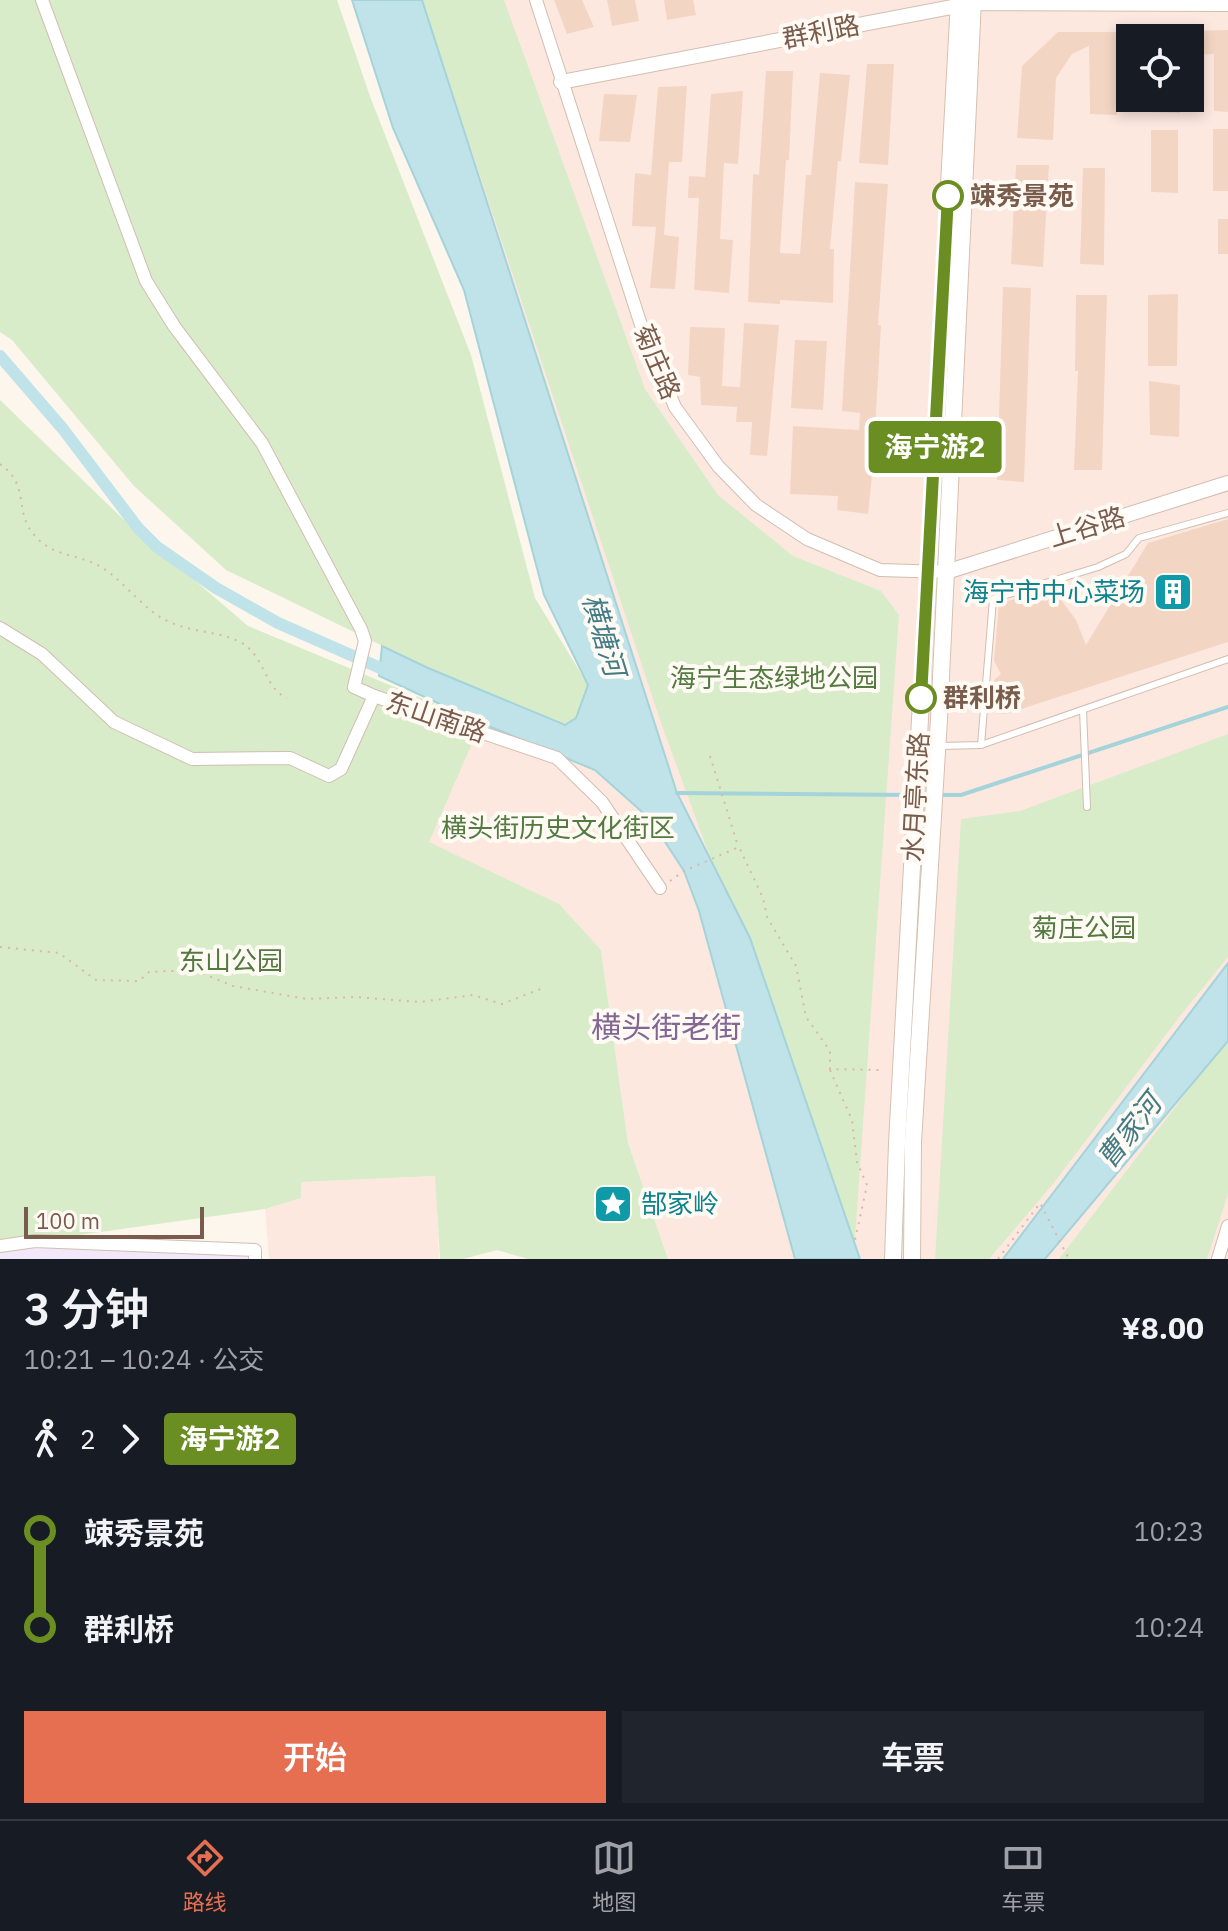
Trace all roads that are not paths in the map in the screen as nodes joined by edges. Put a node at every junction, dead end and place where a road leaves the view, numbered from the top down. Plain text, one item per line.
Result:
1 (42, 0) edge
2 (536, 0) edge
3 (966, 2) edge
4 (1208, 2) edge
5 (1228, 4) edge
6 (561, 82) junction
7 (1228, 483) edge
8 (1228, 513) edge
9 (928, 571) junction
10 (946, 572) junction
11 (0, 628) edge
12 (1228, 659) edge
13 (374, 696) junction
14 (1083, 710) junction
15 (981, 745) junction
16 (937, 746) junction
17 (1087, 807) dead end
18 (660, 888) road end
19 (905, 1142) junction
20 (1228, 1226) edge
21 (0, 1246) edge
22 (255, 1259) edge
23 (893, 1259) edge
24 (912, 1259) edge
25 (1218, 1259) edge

1 - 13 street
2 - 6 street, 菊庄路
3 - 4 street, 群利路
3 - 6 street, 群利路
3 - 9 main road, 水月亭东路
3 - 10 main road, 水月亭东路
4 - 5 street, 群利路
6 - 9 street, 菊庄路
7 - 10 street, 上谷路
8 - 15 lane
9 - 10 street, 菊庄路
9 - 19 main road, 水月亭东路
10 - 16 main road, 水月亭东路
11 - 13 street, 东山南路
12 - 14 lane
13 - 18 street, 东山南路
14 - 15 lane
14 - 17 lane
15 - 16 lane
16 - 19 main road, 水月亭东路
19 - 23 main road, 水月亭东路
19 - 24 main road, 水月亭东路
20 - 25 street
21 - 22 street

